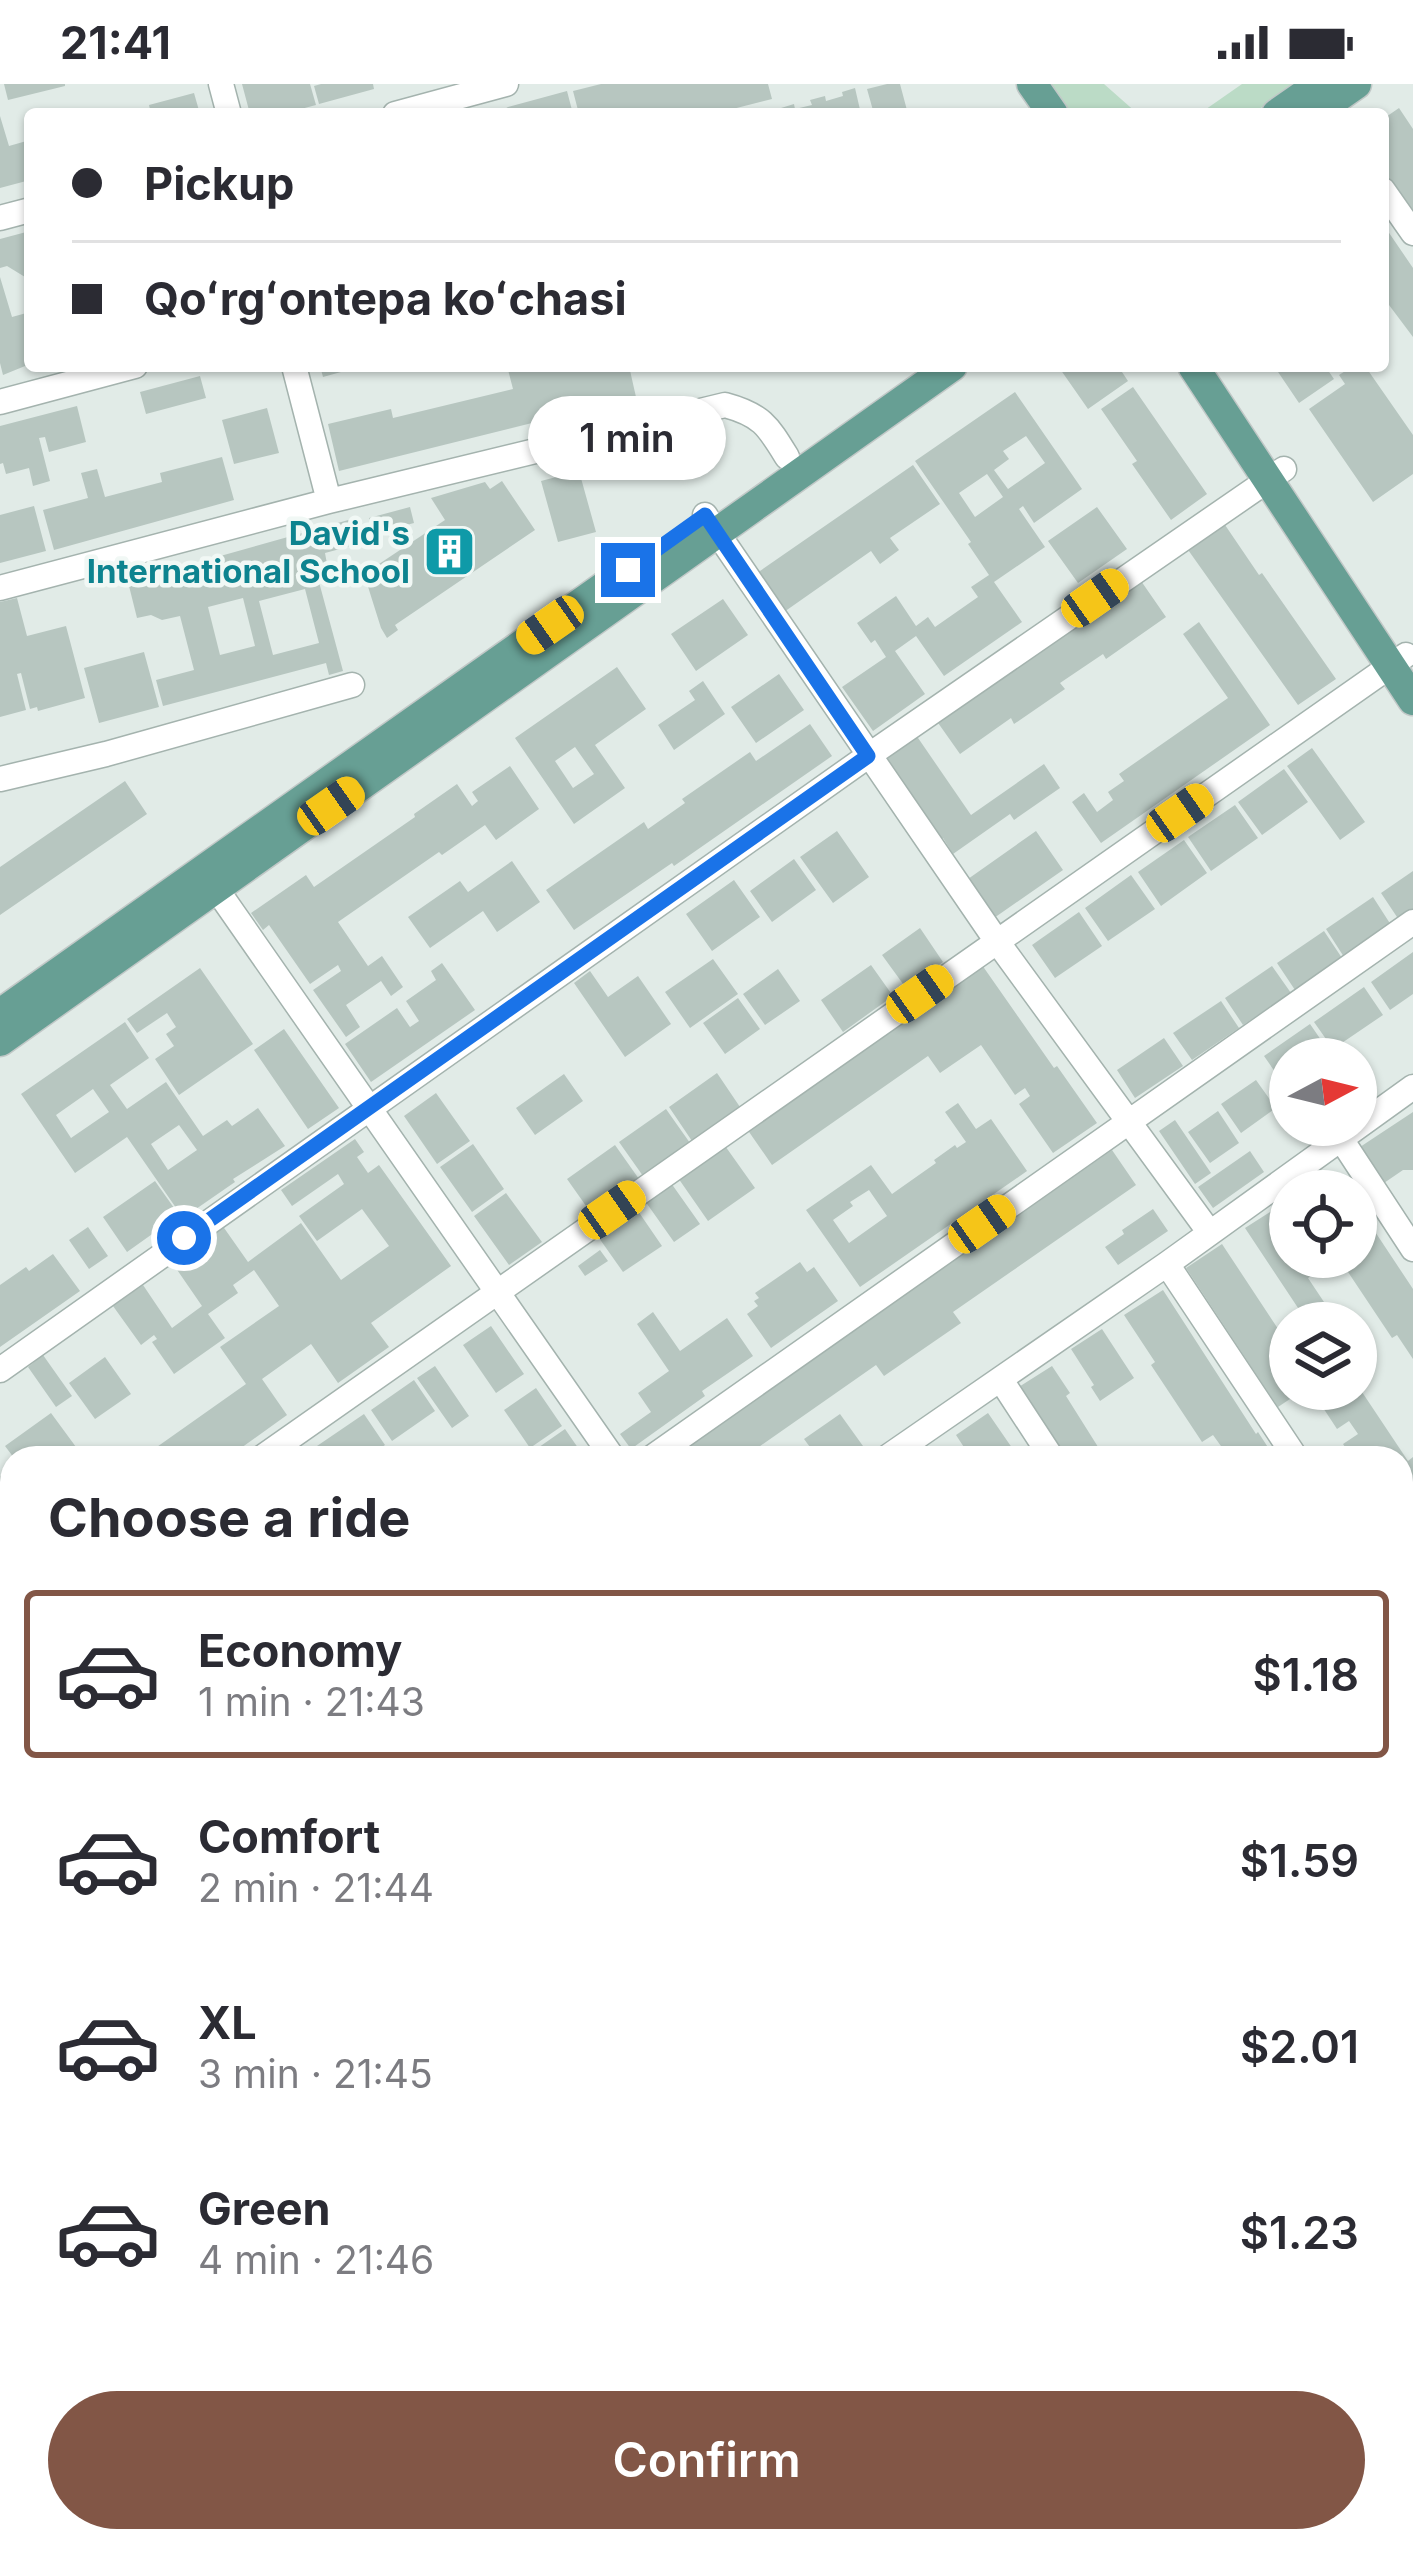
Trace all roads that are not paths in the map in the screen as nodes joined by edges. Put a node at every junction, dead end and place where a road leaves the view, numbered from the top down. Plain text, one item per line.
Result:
1 (506, 84) edge
2 (1355, 84) edge
3 (1320, 101) edge
4 (417, 108) edge
5 (1389, 199) edge
6 (1413, 233) edge
7 (112, 372) edge
8 (297, 372) edge
9 (908, 372) edge
10 (943, 372) edge
11 (1198, 372) edge
12 (1219, 372) edge
13 (0, 402) edge
14 (787, 458) junction
15 (1276, 474) junction
16 (329, 501) junction
17 (711, 524) junction
18 (0, 588) edge
19 (1403, 662) edge
20 (352, 685) dead end
21 (1413, 700) edge
22 (868, 756) junction
23 (0, 779) edge
24 (209, 879) junction
25 (1413, 922) edge
26 (996, 940) junction
27 (0, 1014) edge
28 (0, 1040) edge
29 (1413, 1087) edge
30 (369, 1108) junction
31 (1377, 1113) edge
32 (1129, 1120) junction
33 (1331, 1146) edge
34 (1346, 1146) edge
35 (1210, 1233) junction
36 (1413, 1249) edge
37 (1167, 1264) junction
38 (496, 1291) junction
39 (0, 1370) edge
40 (1001, 1380) junction
41 (278, 1446) edge
42 (605, 1446) edge
43 (668, 1446) edge
44 (904, 1446) edge
45 (1044, 1446) edge
46 (1288, 1446) edge

1 - 4 street
2 - 3 main road
5 - 6 street
7 - 13 street
8 - 16 street
9 - 14 main road
10 - 17 main road
11 - 15 main road
12 - 15 main road
14 - 16 street
14 - 17 main road
15 - 19 main road
15 - 22 street
16 - 18 street
17 - 22 street
17 - 24 main road
19 - 21 main road
19 - 26 street
20 - 23 street
22 - 26 street
22 - 30 street
24 - 27 main road
24 - 28 main road
24 - 30 street
25 - 32 street
26 - 32 street
26 - 38 street
29 - 31 street
30 - 38 street
30 - 39 street
32 - 35 street
32 - 43 street
33 - 35 street
34 - 36 street
35 - 37 street
37 - 40 street
37 - 46 street
38 - 41 street
38 - 42 street
40 - 44 street
40 - 45 street

